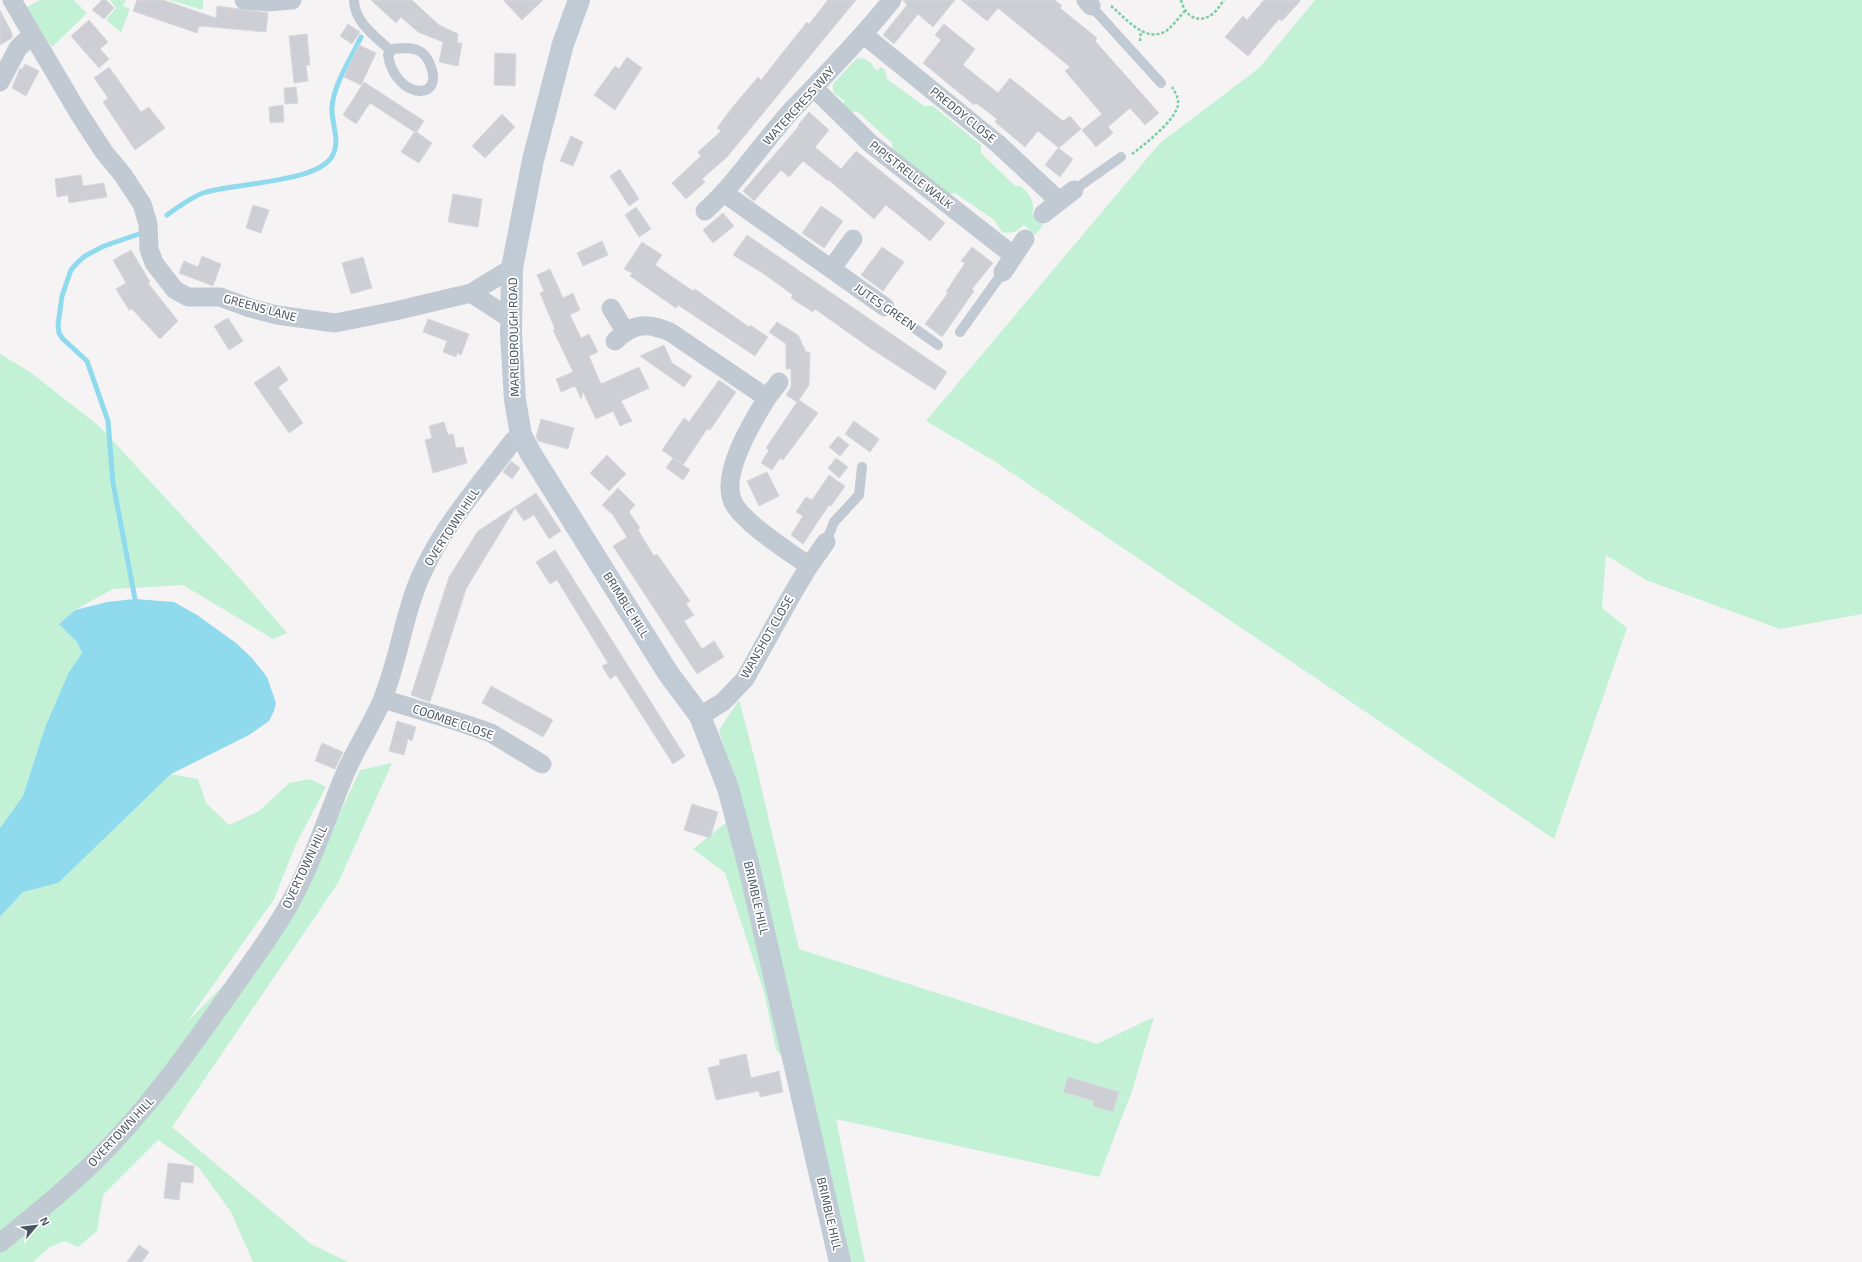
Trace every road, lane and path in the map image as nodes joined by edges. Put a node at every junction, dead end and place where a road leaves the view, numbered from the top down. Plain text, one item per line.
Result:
1 (12, 0) edge
2 (244, 0) edge
3 (292, 0) edge
4 (354, 0) edge
5 (579, 0) edge
6 (892, 0) edge
7 (1180, 0) edge
8 (1224, 0) edge
9 (1088, 3) edge
10 (1185, 11) junction
11 (32, 35) junction
12 (864, 35) junction
13 (391, 51) junction
14 (0, 82) edge
15 (1161, 83) dead end
16 (814, 88) junction
17 (1121, 157) dead end
18 (1074, 190) joint
19 (724, 193) junction
20 (1058, 200) junction
21 (705, 211) dead end
22 (1042, 214) dead end
23 (853, 239) dead end
24 (1025, 239) dead end
25 (1014, 256) junction
26 (512, 268) junction
27 (832, 268) junction
28 (1003, 272) joint
29 (471, 293) junction
30 (885, 307) joint
31 (611, 308) dead end
32 (511, 319) junction
33 (960, 332) dead end
34 (938, 345) dead end
35 (779, 382) dead end
36 (767, 398) junction
37 (521, 435) junction
38 (862, 467) dead end
39 (826, 542) joint
40 (600, 563) joint
41 (809, 566) junction
42 (383, 699) junction
43 (700, 716) junction
44 (542, 764) dead end
45 (0, 1242) edge
46 (840, 1262) edge

1 - 11 street, GREENS LANE
2 - 3 street
4 - 13 lane
5 - 26 main road, MARLBOROUGH ROAD
6 - 12 street, WATERCRESS WAY
7 - 10 path
8 - 10 path
9 - 10 path
9 - 15 lane
11 - 14 street
11 - 29 street, GREENS LANE
12 - 16 street, WATERCRESS WAY
12 - 20 street, PREDDY CLOSE
13 - 13 lane
16 - 19 street, WATERCRESS WAY
16 - 25 street, PIPISTRELLE WALK
17 - 18 lane
18 - 20 street
19 - 21 street, WATERCRESS WAY
19 - 27 street, JUTES GREEN
20 - 22 street
23 - 27 street
24 - 25 street
25 - 28 street
26 - 29 street, GREENS LANE
26 - 32 main road, MARLBOROUGH ROAD
27 - 30 street, JUTES GREEN
28 - 33 lane
29 - 32 street
30 - 34 lane, JUTES GREEN
31 - 36 street
32 - 37 main road, MARLBOROUGH ROAD
35 - 36 street
36 - 41 street
37 - 40 main road, MARLBOROUGH ROAD
37 - 42 street, OVERTOWN HILL
38 - 39 lane, WANSHOT CLOSE
39 - 41 street, WANSHOT CLOSE
40 - 43 main road, BRIMBLE HILL
41 - 43 street, WANSHOT CLOSE
42 - 44 street, COOMBE CLOSE
42 - 45 street, OVERTOWN HILL
43 - 46 main road, BRIMBLE HILL

